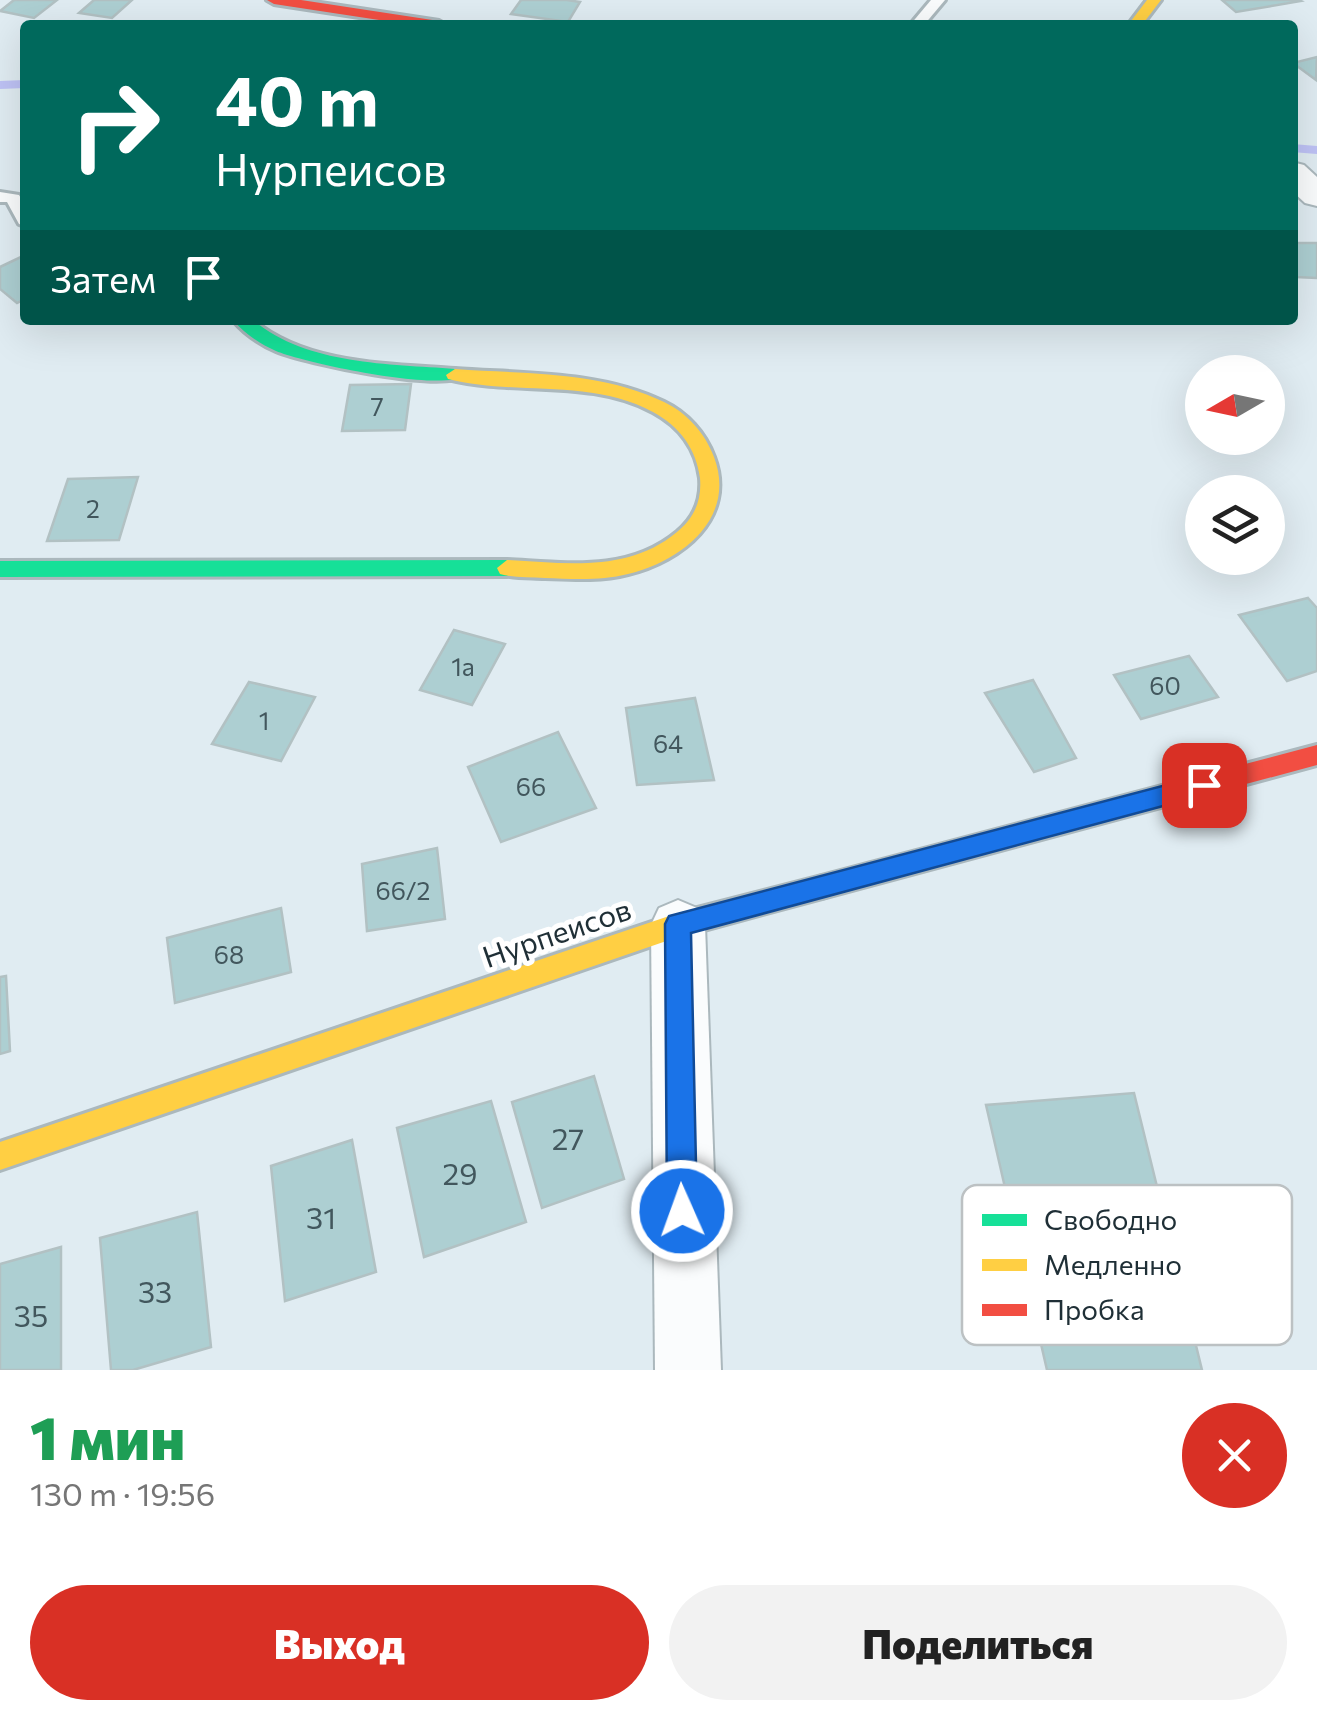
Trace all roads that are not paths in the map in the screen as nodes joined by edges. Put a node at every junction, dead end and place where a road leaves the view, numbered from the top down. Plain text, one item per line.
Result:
1 (274, 0) edge
2 (938, 0) edge
3 (1154, 0) edge
4 (371, 20) edge
5 (921, 20) edge
6 (1139, 20) edge
7 (1298, 178) edge
8 (1317, 196) edge
9 (0, 197) edge
10 (20, 211) edge
11 (246, 325) edge
12 (0, 568) edge
13 (1317, 755) edge
14 (678, 924) junction
15 (0, 1156) edge
16 (688, 1370) edge

1 - 4 street
2 - 5 lane
3 - 6 street
7 - 8 street
9 - 10 lane
11 - 12 street
13 - 14 street, Нурпеисов
14 - 15 street, Нурпеисов
14 - 16 street

